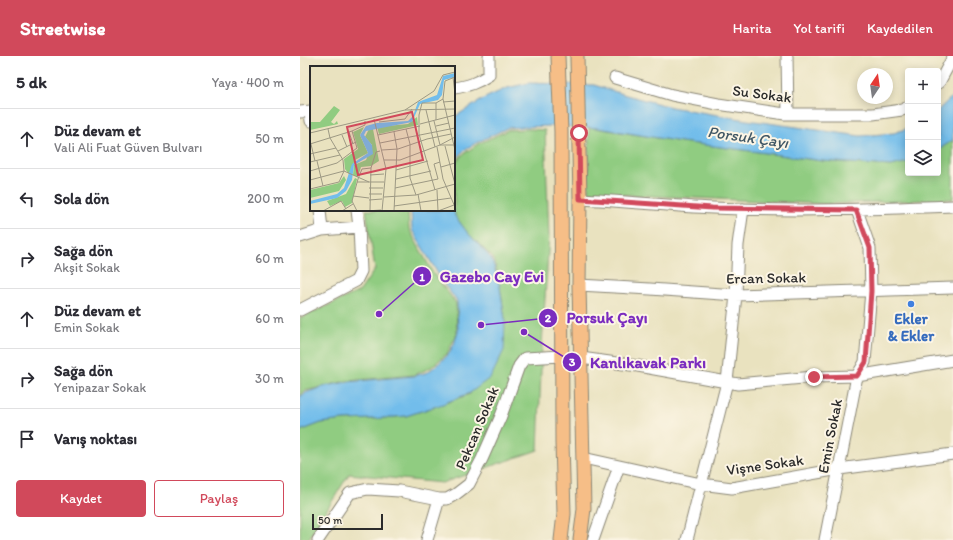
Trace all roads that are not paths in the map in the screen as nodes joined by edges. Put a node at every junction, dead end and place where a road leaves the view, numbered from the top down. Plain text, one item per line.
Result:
1 (489, 56) edge
2 (558, 56) edge
3 (577, 56) edge
4 (787, 56) edge
5 (953, 57) edge
6 (615, 78) dead end
7 (941, 79) edge
8 (455, 88) edge
9 (905, 108) edge
10 (788, 114) junction
11 (580, 199) junction
12 (953, 206) edge
13 (743, 209) junction
14 (856, 210) junction
15 (320, 211) edge
16 (357, 211) edge
17 (359, 227) junction
18 (322, 230) junction
19 (300, 237) edge
20 (579, 285) junction
21 (953, 288) edge
22 (871, 291) junction
23 (736, 295) junction
24 (300, 310) edge
25 (562, 356) junction
26 (581, 358) junction
27 (953, 360) edge
28 (857, 376) junction
29 (727, 382) junction
30 (953, 454) edge
31 (583, 458) junction
32 (619, 466) junction
33 (839, 469) junction
34 (701, 484) junction
35 (439, 499) junction
36 (318, 540) edge
37 (427, 540) edge
38 (561, 540) edge
39 (580, 540) edge
40 (593, 540) edge
41 (687, 540) edge
42 (825, 540) edge

1 - 8 street
2 - 25 main road
3 - 11 main road
4 - 10 street
5 - 7 street
6 - 10 street, Su Sokak
9 - 10 street, Su Sokak
11 - 13 street
11 - 20 main road
12 - 14 street
13 - 14 street
13 - 23 street
14 - 22 street, Emin Sokak
15 - 18 street
16 - 17 street
17 - 18 street
17 - 24 street
18 - 19 street
20 - 23 street, Ercan Sokak
20 - 26 main road
21 - 22 street, Ercan Sokak
22 - 23 street, Ercan Sokak
22 - 28 street, Emin Sokak
23 - 29 street
25 - 35 street, Pekcan Sokak
25 - 38 main road
26 - 29 street
26 - 31 main road
27 - 28 street
28 - 29 street
28 - 33 street, Emin Sokak
29 - 34 street
30 - 33 street, Vişne Sokak
31 - 32 street, Vişne Sokak
31 - 39 main road
32 - 34 street, Vişne Sokak
32 - 40 street
33 - 34 street, Vişne Sokak
33 - 42 street, Emin Sokak
34 - 41 street
35 - 36 street
35 - 37 street

